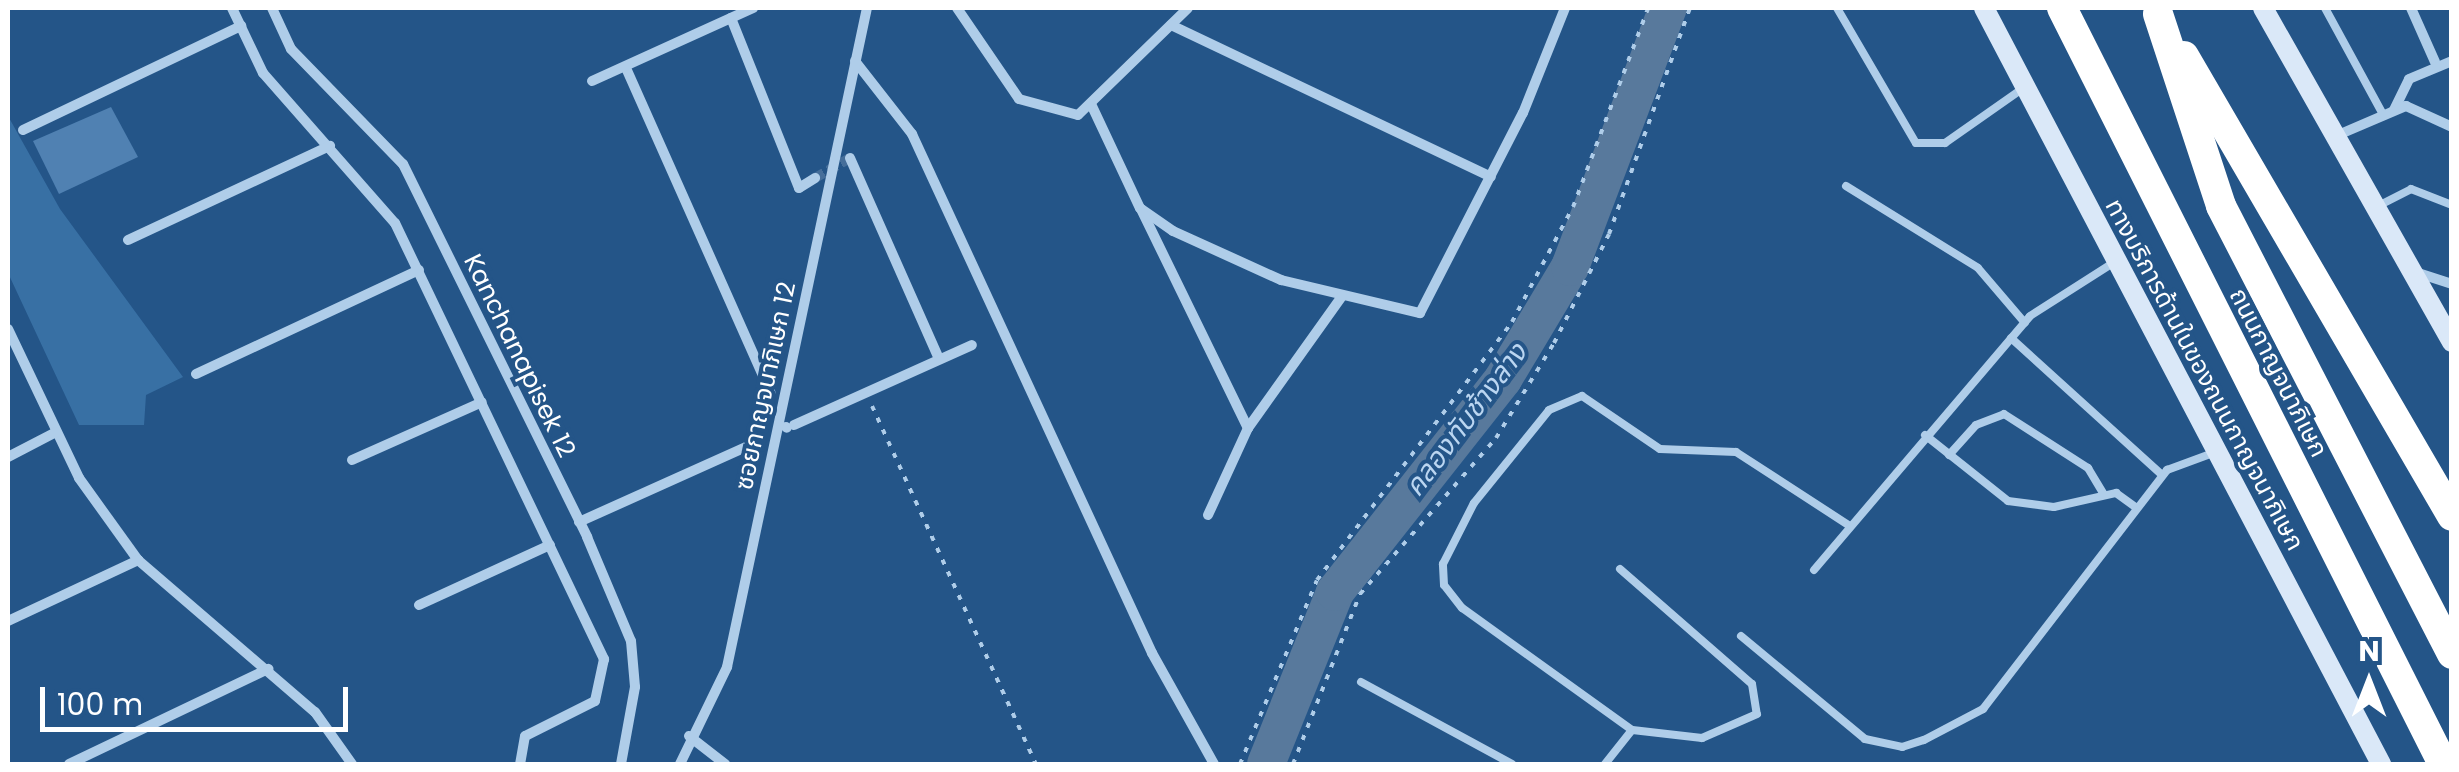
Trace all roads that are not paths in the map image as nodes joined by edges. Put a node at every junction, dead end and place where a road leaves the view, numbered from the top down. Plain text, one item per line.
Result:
1 (232, 8) edge
2 (272, 8) edge
3 (754, 8) edge
4 (868, 8) edge
5 (957, 8) edge
6 (1188, 8) edge
7 (1551, 8) edge
8 (1837, 8) edge
9 (1984, 8) edge
10 (2062, 8) edge
11 (2263, 8) edge
12 (2325, 8) edge
13 (2411, 8) edge
14 (1564, 10) edge
15 (2156, 10) edge
16 (732, 18) junction
17 (1171, 25) junction
18 (241, 26) junction
19 (855, 61) junction
20 (2452, 61) edge
21 (2435, 62) junction
22 (626, 68) junction
23 (592, 81) dead end
24 (2026, 87) junction
25 (1090, 104) junction
26 (2389, 114) junction
27 (2452, 127) edge
28 (23, 130) dead end
29 (2338, 135) junction
30 (330, 146) junction
31 (850, 158) dead end
32 (1491, 177) junction
33 (815, 178) dead end
34 (1846, 186) dead end
35 (2452, 205) edge
36 (2378, 206) junction
37 (1140, 208) junction
38 (128, 240) dead end
39 (2116, 261) junction
40 (420, 270) junction
41 (2414, 272) junction
42 (2452, 284) edge
43 (1342, 296) junction
44 (2025, 323) junction
45 (8, 330) edge
46 (2011, 338) junction
47 (2452, 342) edge
48 (972, 345) dead end
49 (940, 359) junction
50 (196, 374) dead end
51 (770, 392) dead end
52 (482, 402) junction
53 (789, 427) dead end
54 (1248, 428) junction
55 (56, 432) junction
56 (1925, 435) junction
57 (759, 441) dead end
58 (2216, 452) junction
59 (1949, 455) junction
60 (8, 456) edge
61 (352, 460) dead end
62 (2162, 476) junction
63 (2103, 493) junction
64 (2135, 508) junction
65 (1208, 514) dead end
66 (2452, 516) edge
67 (579, 522) junction
68 (1850, 526) junction
69 (550, 545) junction
70 (138, 560) junction
71 (1620, 570) dead end
72 (1814, 570) dead end
73 (419, 605) dead end
74 (8, 621) edge
75 (1742, 636) dead end
76 (2452, 654) edge
77 (268, 668) junction
78 (1361, 682) dead end
79 (1632, 730) junction
80 (690, 736) junction
81 (69, 764) edge
82 (352, 764) edge
83 (520, 764) edge
84 (621, 764) edge
85 (680, 764) edge
86 (725, 764) edge
87 (1214, 764) edge
88 (1512, 764) edge
89 (1606, 764) edge
90 (2381, 764) edge
91 (2442, 764) edge

1 - 18 street
2 - 67 street, Kanchanapisek 12
3 - 16 street
4 - 19 street, ซอยกาญจนาภิเษก 12
5 - 25 street
6 - 17 street
7 - 14 street
8 - 24 lane
9 - 24 main road, ทางบริการด้านในของถนนกาญจนาภิเษก
10 - 91 highway, ถนนกาญจนาภิเษก
11 - 29 main road
12 - 26 lane
13 - 21 street
14 - 32 street
15 - 66 highway, ถนนกาญจนาภิเษก
15 - 76 highway, ถนนกาญจนาภิเษก
16 - 22 street
16 - 33 street
17 - 25 street
17 - 32 street
18 - 28 street
18 - 30 street
19 - 80 street, ซอยกาญจนาภิเษก 12
19 - 87 street
20 - 21 street
21 - 26 street
22 - 23 street
22 - 51 street
24 - 39 main road, ทางบริการด้านในของถนนกาญจนาภิเษก
25 - 37 street
26 - 27 street
26 - 29 street
29 - 36 main road
30 - 38 street
30 - 40 street
31 - 49 street
32 - 43 street
34 - 44 lane
35 - 36 lane
36 - 41 main road
37 - 43 street
37 - 54 street
39 - 44 lane
39 - 58 main road, ทางบริการด้านในของถนนกาญจนาภิเษก
40 - 50 street
40 - 52 street
41 - 42 street
41 - 47 main road
43 - 54 street
44 - 46 lane
45 - 55 street
46 - 56 lane
46 - 62 lane
48 - 49 street
49 - 53 street
52 - 61 street
52 - 69 street
54 - 65 street
55 - 60 street
55 - 70 street
56 - 59 lane
56 - 68 lane
57 - 67 street
58 - 62 lane
58 - 90 main road, ทางบริการด้านในของถนนกาญจนาภิเษก
59 - 63 lane
59 - 63 lane
62 - 64 lane
63 - 64 lane
64 - 75 lane
67 - 84 street, Kanchanapisek 12
68 - 72 lane
68 - 79 lane
69 - 73 street
69 - 83 street
70 - 74 street
70 - 77 street
71 - 79 lane
77 - 81 street
77 - 82 street
78 - 88 lane
79 - 89 lane
80 - 85 street, ซอยกาญจนาภิเษก 12
80 - 86 street

